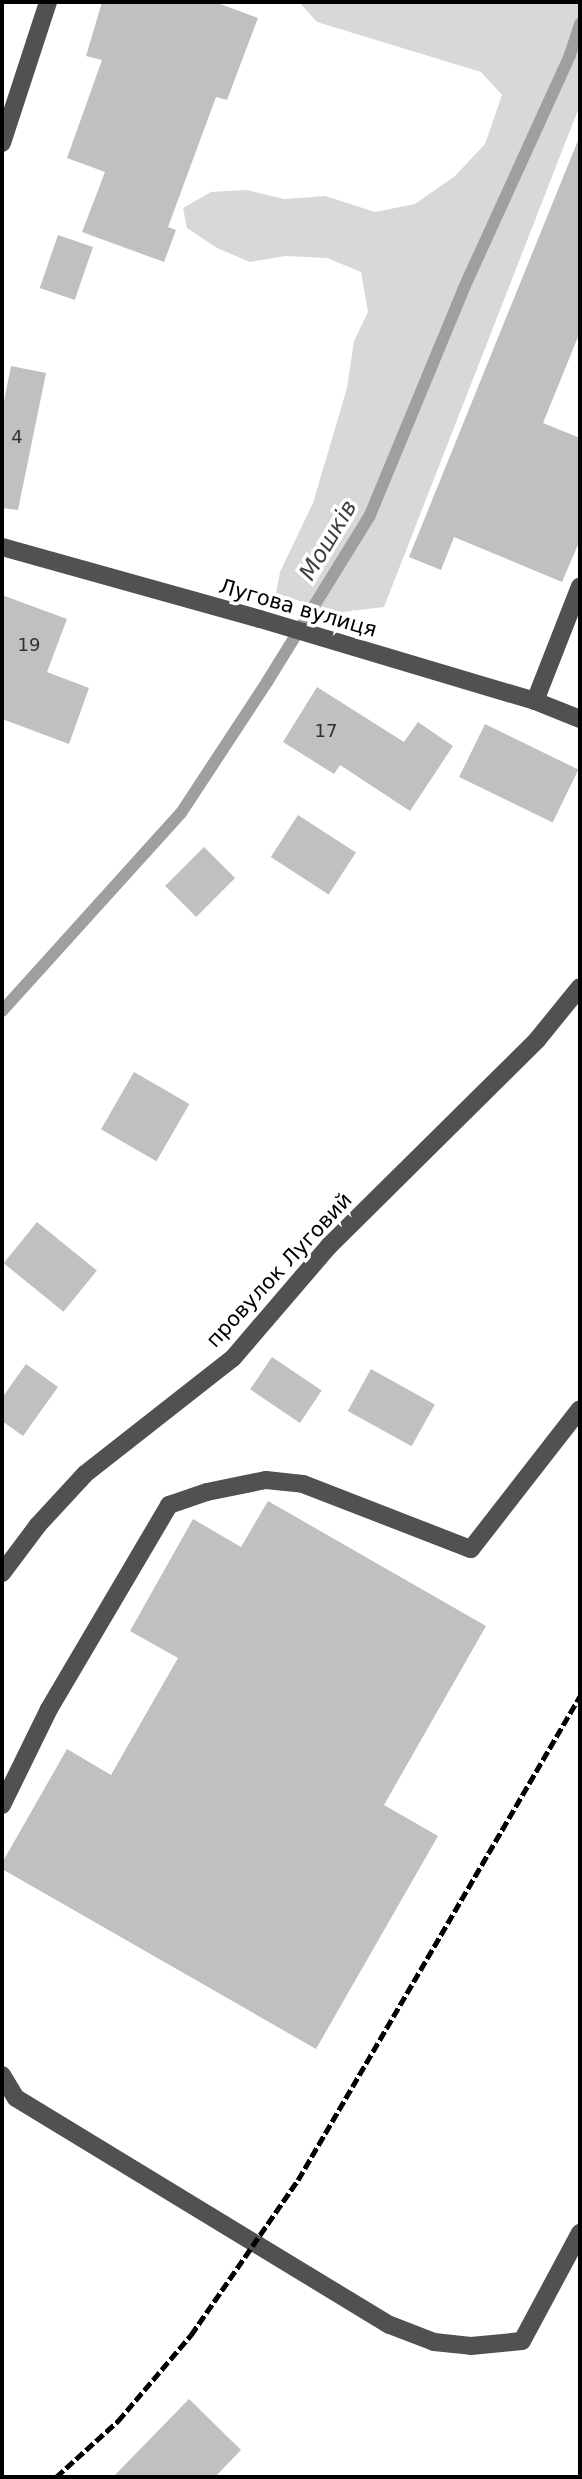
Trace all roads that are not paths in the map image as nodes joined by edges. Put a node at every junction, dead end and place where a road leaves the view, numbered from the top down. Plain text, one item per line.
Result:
1 (48, 2) edge
2 (2, 143) edge
3 (2, 547) edge
4 (580, 586) edge
5 (535, 701) junction
6 (580, 719) edge
7 (580, 987) edge
8 (580, 1409) edge
9 (2, 1573) edge
10 (2, 1805) edge
11 (2, 2076) edge
12 (580, 2233) edge

1 - 2 street
3 - 5 street, Лугова вулиця
4 - 5 street
5 - 6 street, Лугова вулиця
7 - 9 street, провулок Луговий
8 - 10 street
11 - 12 street

